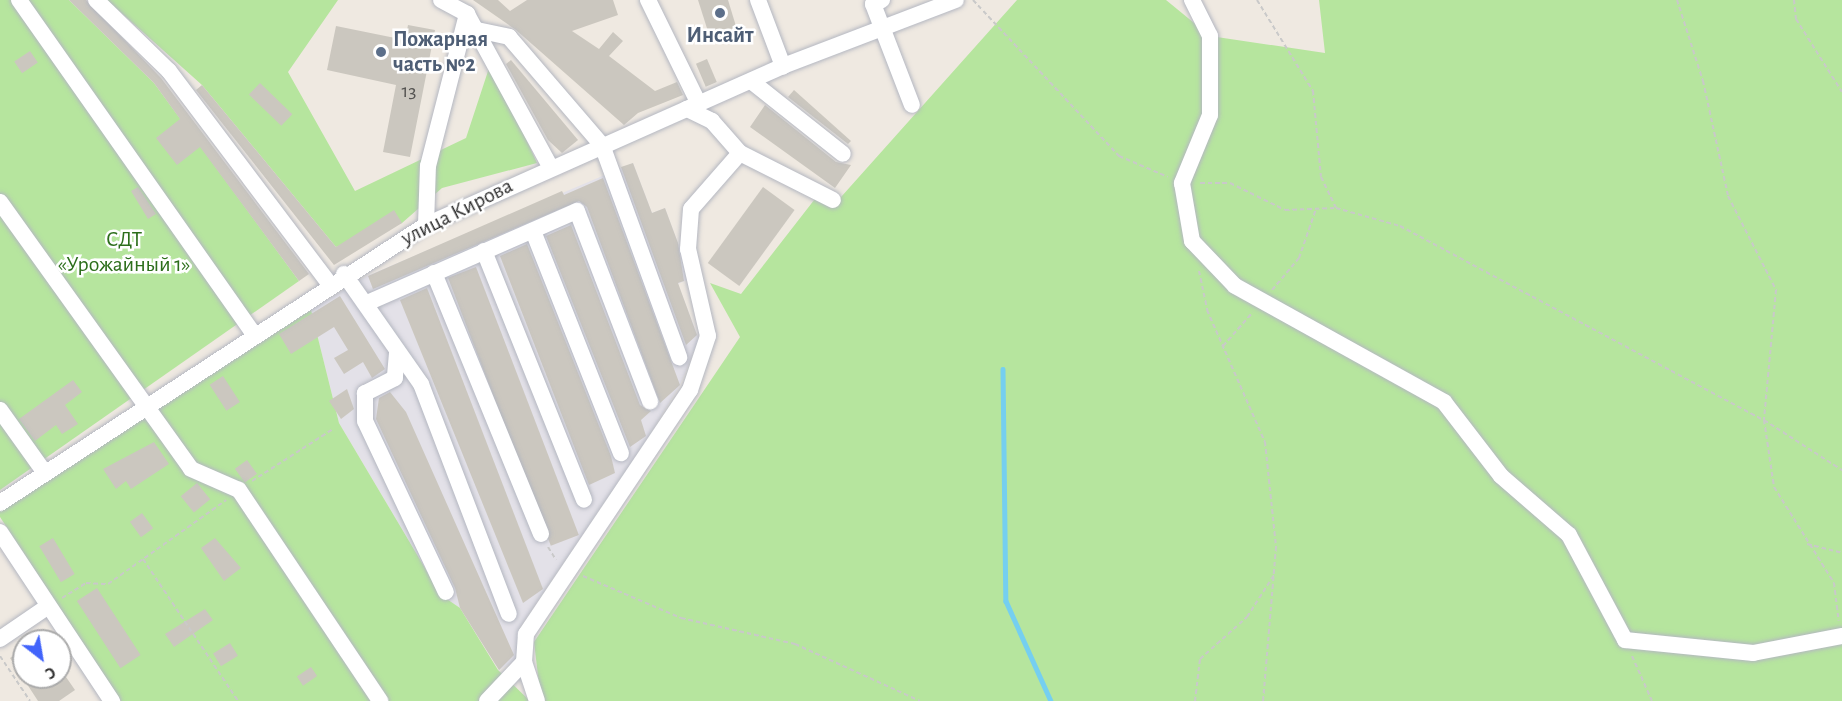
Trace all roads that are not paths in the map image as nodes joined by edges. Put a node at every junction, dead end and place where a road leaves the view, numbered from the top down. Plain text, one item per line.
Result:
1 (18, 0) edge
2 (96, 0) edge
3 (441, 0) edge
4 (648, 0) edge
5 (758, 0) edge
6 (882, 0) edge
7 (956, 0) edge
8 (1192, 0) edge
9 (467, 14) junction
10 (881, 28) junction
11 (477, 30) junction
12 (783, 66) junction
13 (751, 81) junction
14 (912, 105) dead end
15 (693, 106) junction
16 (602, 145) junction
17 (740, 153) junction
18 (843, 154) dead end
19 (550, 166) junction
20 (833, 200) dead end
21 (0, 202) edge
22 (426, 225) junction
23 (532, 231) junction
24 (484, 252) junction
25 (434, 273) junction
26 (344, 274) junction
27 (329, 284) junction
28 (368, 303) junction
29 (254, 334) junction
30 (397, 353) junction
31 (679, 357) dead end
32 (650, 401) dead end
33 (145, 407) junction
34 (0, 410) edge
35 (621, 453) dead end
36 (45, 473) junction
37 (584, 500) dead end
38 (0, 503) edge
39 (0, 532) edge
40 (541, 534) road end
41 (446, 592) dead end
42 (47, 607) junction
43 (509, 614) dead end
44 (1842, 636) edge
45 (0, 639) edge
46 (524, 662) junction
47 (109, 700) edge
48 (380, 701) edge
49 (488, 701) edge
50 (537, 701) edge

1 - 29 street
2 - 27 street
3 - 9 street
4 - 15 street
5 - 12 street
6 - 10 street
7 - 10 street, улица Кирова
8 - 44 street
9 - 11 street
9 - 22 street
10 - 12 street, улица Кирова
10 - 14 street
11 - 16 street
11 - 19 street
12 - 13 street, улица Кирова
13 - 15 street, улица Кирова
13 - 18 street
15 - 16 street, улица Кирова
15 - 17 street
16 - 19 street, улица Кирова
16 - 31 street
17 - 20 street
17 - 46 street
19 - 22 street, улица Кирова
21 - 33 street
22 - 26 street, улица Кирова
23 - 24 street
23 - 32 street
23 - 35 street
24 - 25 street
24 - 37 street
25 - 28 street
25 - 40 street
26 - 27 street, улица Кирова
26 - 28 street
27 - 29 street, улица Кирова
28 - 30 street
29 - 33 street, улица Кирова
30 - 41 street
30 - 43 street
33 - 36 street, улица Кирова
33 - 48 street
34 - 36 street
36 - 38 street, улица Кирова
39 - 42 street
42 - 45 street
42 - 47 street
46 - 49 street
46 - 50 street

